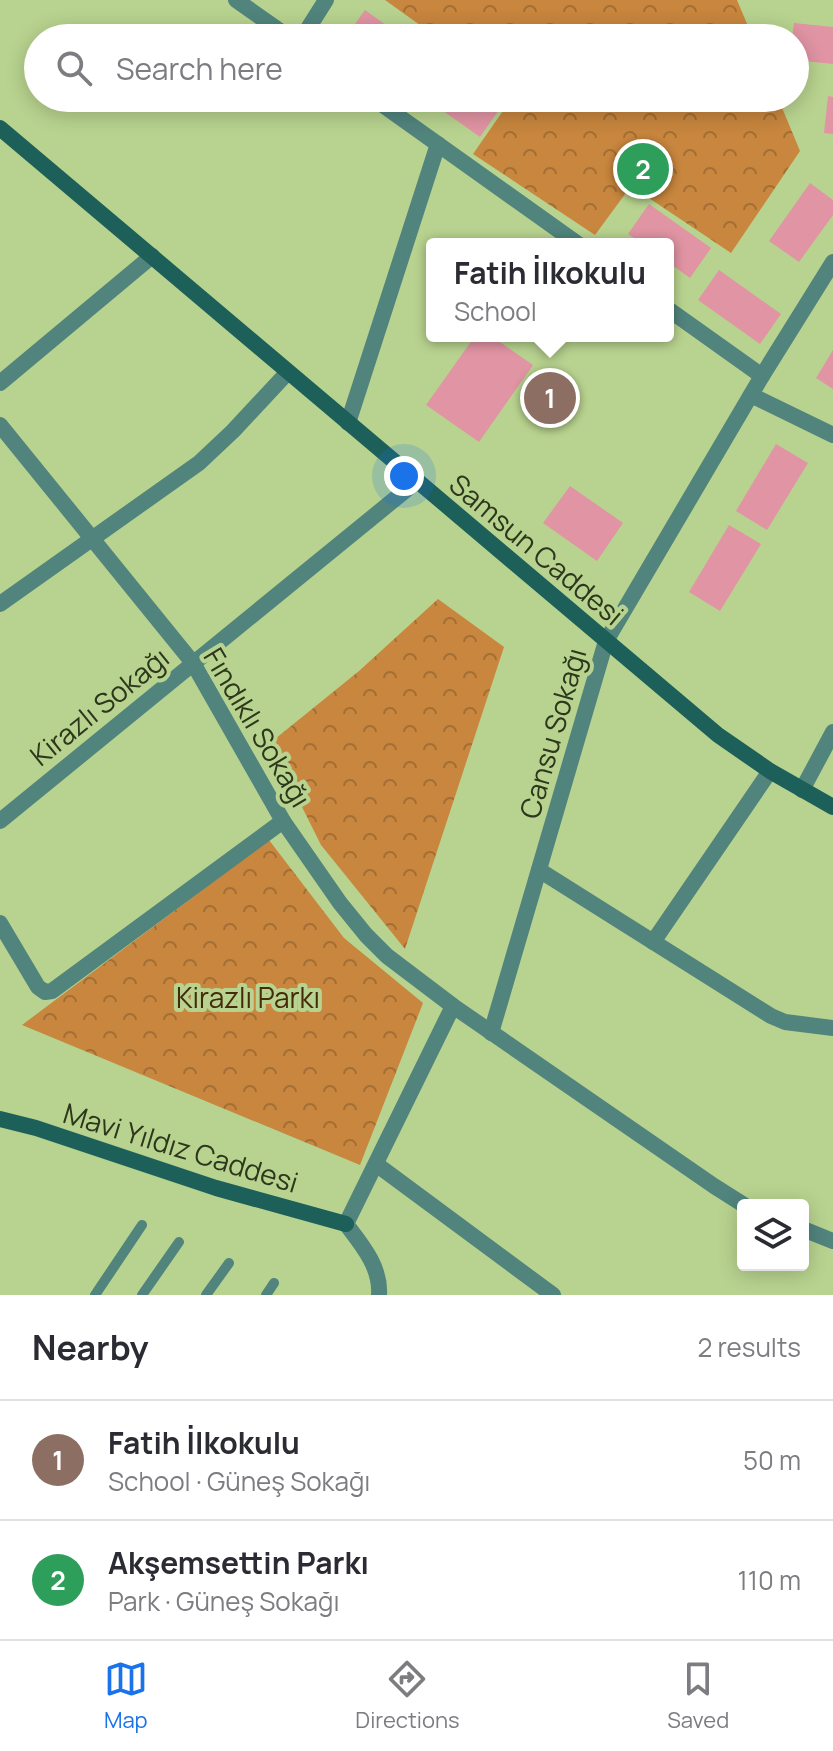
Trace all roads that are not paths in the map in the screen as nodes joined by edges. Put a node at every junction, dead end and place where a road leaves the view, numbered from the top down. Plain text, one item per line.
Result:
1 (236, 0) edge
2 (326, 0) edge
3 (270, 24) edge
4 (311, 24) edge
5 (393, 112) edge
6 (0, 128) edge
7 (438, 144) junction
8 (570, 238) edge
9 (152, 256) junction
10 (833, 262) edge
11 (674, 313) edge
12 (288, 372) junction
13 (762, 376) junction
14 (0, 383) edge
15 (751, 395) junction
16 (348, 423) junction
17 (0, 425) edge
18 (833, 435) edge
19 (417, 481) junction
20 (93, 540) junction
21 (0, 604) edge
22 (606, 641) junction
23 (193, 663) junction
24 (833, 732) edge
25 (770, 771) junction
26 (802, 790) junction
27 (833, 807) edge
28 (0, 821) edge
29 (283, 821) junction
30 (539, 870) junction
31 (0, 923) edge
32 (653, 942) junction
33 (453, 1006) junction
34 (833, 1028) edge
35 (491, 1033) junction
36 (0, 1119) edge
37 (376, 1164) junction
38 (737, 1201) edge
39 (346, 1224) junction
40 (142, 1225) dead end
41 (809, 1231) edge
42 (833, 1241) edge
43 (179, 1242) dead end
44 (229, 1263) dead end
45 (274, 1283) dead end
46 (95, 1295) edge
47 (142, 1295) edge
48 (206, 1295) edge
49 (266, 1295) edge
50 (379, 1295) edge
51 (553, 1295) edge

1 - 3 street
2 - 4 street
5 - 7 street
6 - 9 street, Samsun Caddesi
7 - 8 street
7 - 16 street
9 - 12 street, Samsun Caddesi
9 - 14 street
10 - 13 street, Cansu Sokağı
11 - 13 street
12 - 16 street, Samsun Caddesi
12 - 20 street
13 - 15 street, Cansu Sokağı
15 - 18 street
15 - 22 street, Cansu Sokağı
16 - 19 street, Samsun Caddesi
17 - 20 street, Fındıklı Sokağı
19 - 22 street, Samsun Caddesi
19 - 23 street, Kirazlı Sokağı
20 - 21 street
20 - 23 street, Fındıklı Sokağı
22 - 25 street, Samsun Caddesi
22 - 30 street, Cansu Sokağı
23 - 28 street, Kirazlı Sokağı
23 - 29 street, Fındıklı Sokağı
24 - 26 street
25 - 26 street, Samsun Caddesi
25 - 32 street
26 - 27 street, Samsun Caddesi
29 - 31 street
29 - 33 street, Fındıklı Sokağı
30 - 32 street
30 - 35 street, Cansu Sokağı
32 - 34 street
33 - 35 street, Fındıklı Sokağı
33 - 37 street
35 - 38 street, Fındıklı Sokağı
36 - 39 street, Mavi Yıldız Caddesi
37 - 39 street
37 - 51 street
39 - 50 street
40 - 46 lane
41 - 42 street
43 - 47 lane
44 - 48 lane
45 - 49 lane

